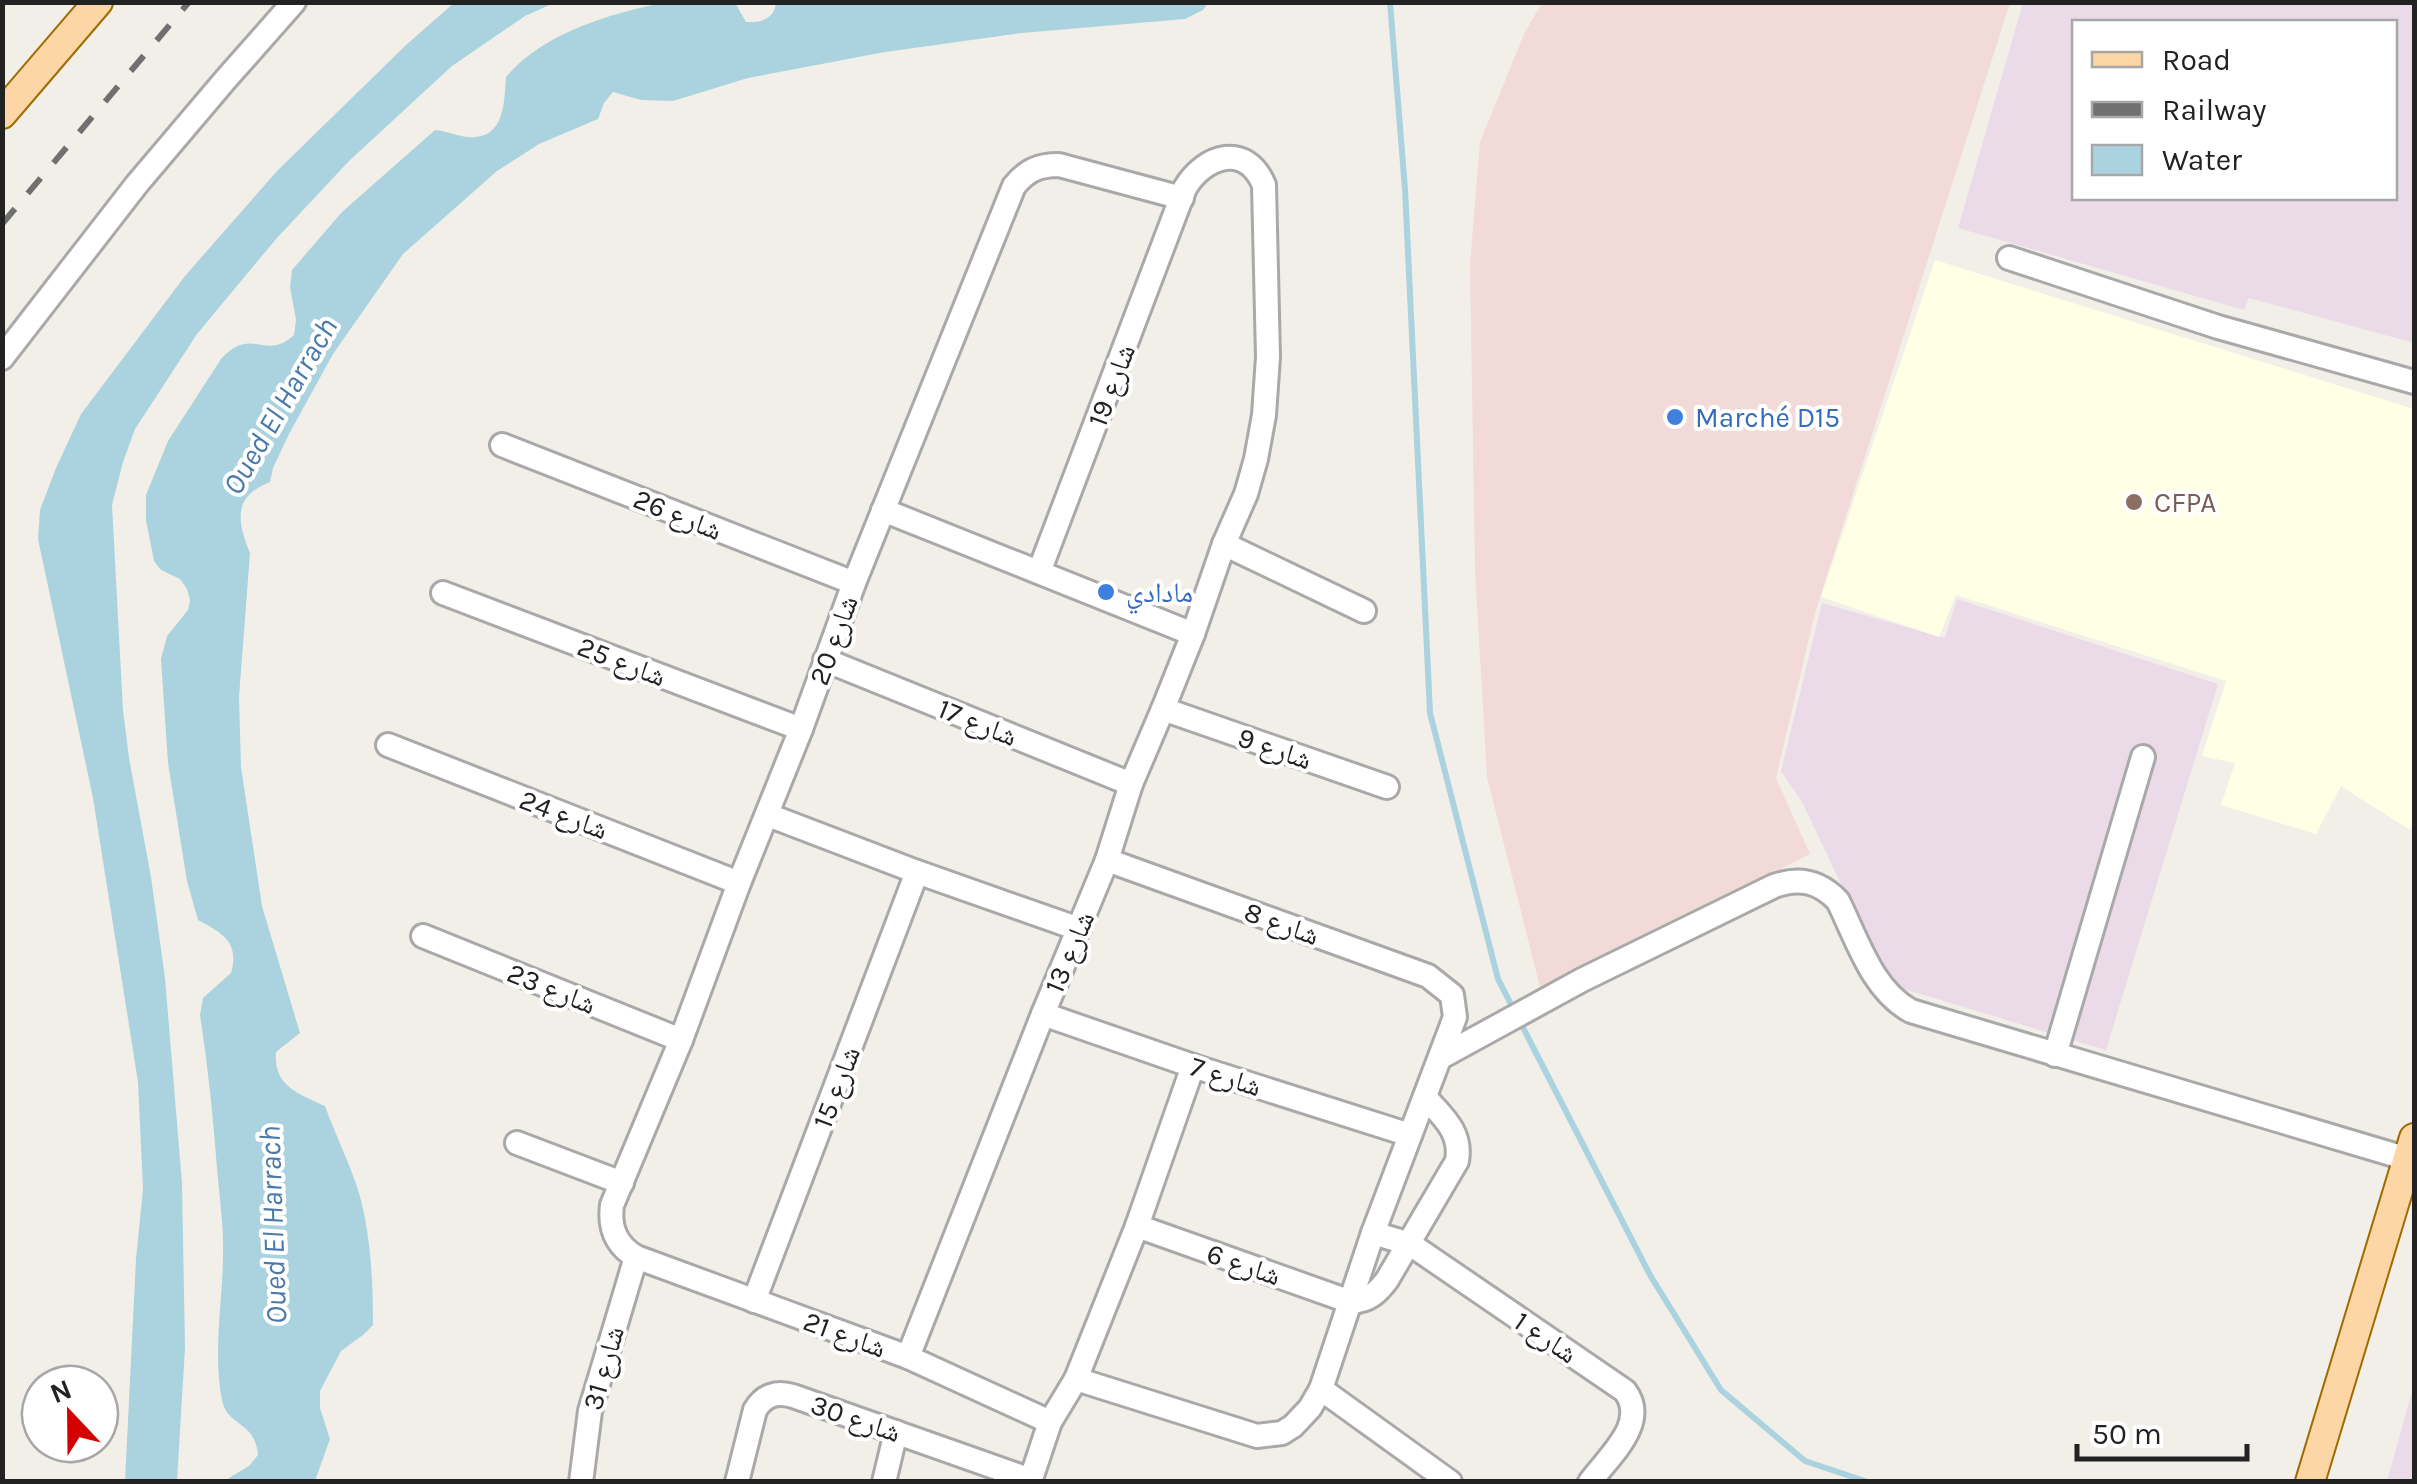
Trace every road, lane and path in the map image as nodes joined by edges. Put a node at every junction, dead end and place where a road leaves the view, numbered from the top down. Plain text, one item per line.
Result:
1 (98, 2) edge
2 (294, 2) edge
3 (2, 114) edge
4 (1182, 198) junction
5 (2008, 258) dead end
6 (2, 358) edge
7 (2414, 382) edge
8 (502, 445) dead end
9 (884, 510) junction
10 (1224, 544) junction
11 (1040, 572) junction
12 (854, 584) junction
13 (443, 593) dead end
14 (1364, 611) dead end
15 (1193, 634) junction
16 (825, 660) junction
17 (1163, 710) junction
18 (802, 729) junction
19 (388, 745) dead end
20 (2143, 758) dead end
21 (1131, 784) junction
22 (1386, 787) dead end
23 (768, 815) junction
24 (1108, 860) junction
25 (917, 872) junction
26 (739, 883) junction
27 (1080, 929) junction
28 (423, 936) dead end
29 (1043, 1014) junction
30 (681, 1040) junction
31 (1442, 1056) junction
32 (2055, 1056) junction
33 (1193, 1066) junction
34 (1424, 1097) junction
35 (1410, 1135) junction
36 (516, 1143) dead end
37 (2411, 1149) edge
38 (622, 1184) junction
39 (1136, 1226) junction
40 (1373, 1232) junction
41 (1410, 1244) junction
42 (636, 1257) junction
43 (754, 1301) junction
44 (1351, 1302) junction
45 (908, 1357) junction
46 (1076, 1378) junction
47 (1321, 1389) junction
48 (1050, 1422) junction
49 (896, 1432) junction
50 (1030, 1481) edge
51 (581, 1482) edge
52 (738, 1482) edge
53 (884, 1482) edge
54 (1450, 1482) edge
55 (1590, 1482) edge
56 (2310, 1482) edge

1 - 3 main road
2 - 6 street
4 - 9 street, شارع 20
4 - 10 street, شارع 13
4 - 11 street, شارع 19
5 - 7 street
8 - 12 street, شارع 26
9 - 11 street
9 - 12 street, شارع 20
10 - 14 street
10 - 15 street, شارع 13
11 - 15 street
12 - 16 street, شارع 20
13 - 18 street, شارع 25
15 - 17 street, شارع 13
16 - 18 street, شارع 20
16 - 21 street, شارع 17
17 - 21 street, شارع 13
17 - 22 street, شارع 9
18 - 23 street, شارع 20
19 - 26 street, شارع 24
20 - 32 street
21 - 24 street, شارع 13
23 - 25 street
23 - 26 street, شارع 20
24 - 27 street, شارع 13
24 - 31 street, شارع 8
25 - 27 street
25 - 43 street, شارع 15
26 - 30 street, شارع 20
27 - 29 street, شارع 13
28 - 30 street, شارع 23
29 - 33 street, شارع 7
29 - 45 street, شارع 13
30 - 38 street, شارع 20
31 - 32 street
31 - 34 street
32 - 37 street
33 - 35 street, شارع 7
33 - 39 street
34 - 35 street
34 - 41 street
35 - 40 street
36 - 38 street
37 - 56 main road
38 - 42 street, شارع 20
39 - 44 street, شارع 6
39 - 46 street
40 - 41 street, شارع 1
40 - 44 street
41 - 44 street
41 - 55 street, شارع 1
42 - 43 street, شارع 21
42 - 51 street, شارع 31
43 - 45 street, شارع 21
44 - 47 street
45 - 48 street, شارع 21
46 - 47 street
46 - 48 street
47 - 54 street
48 - 50 street
49 - 50 street, شارع 30
49 - 52 street, شارع 30
49 - 53 street

